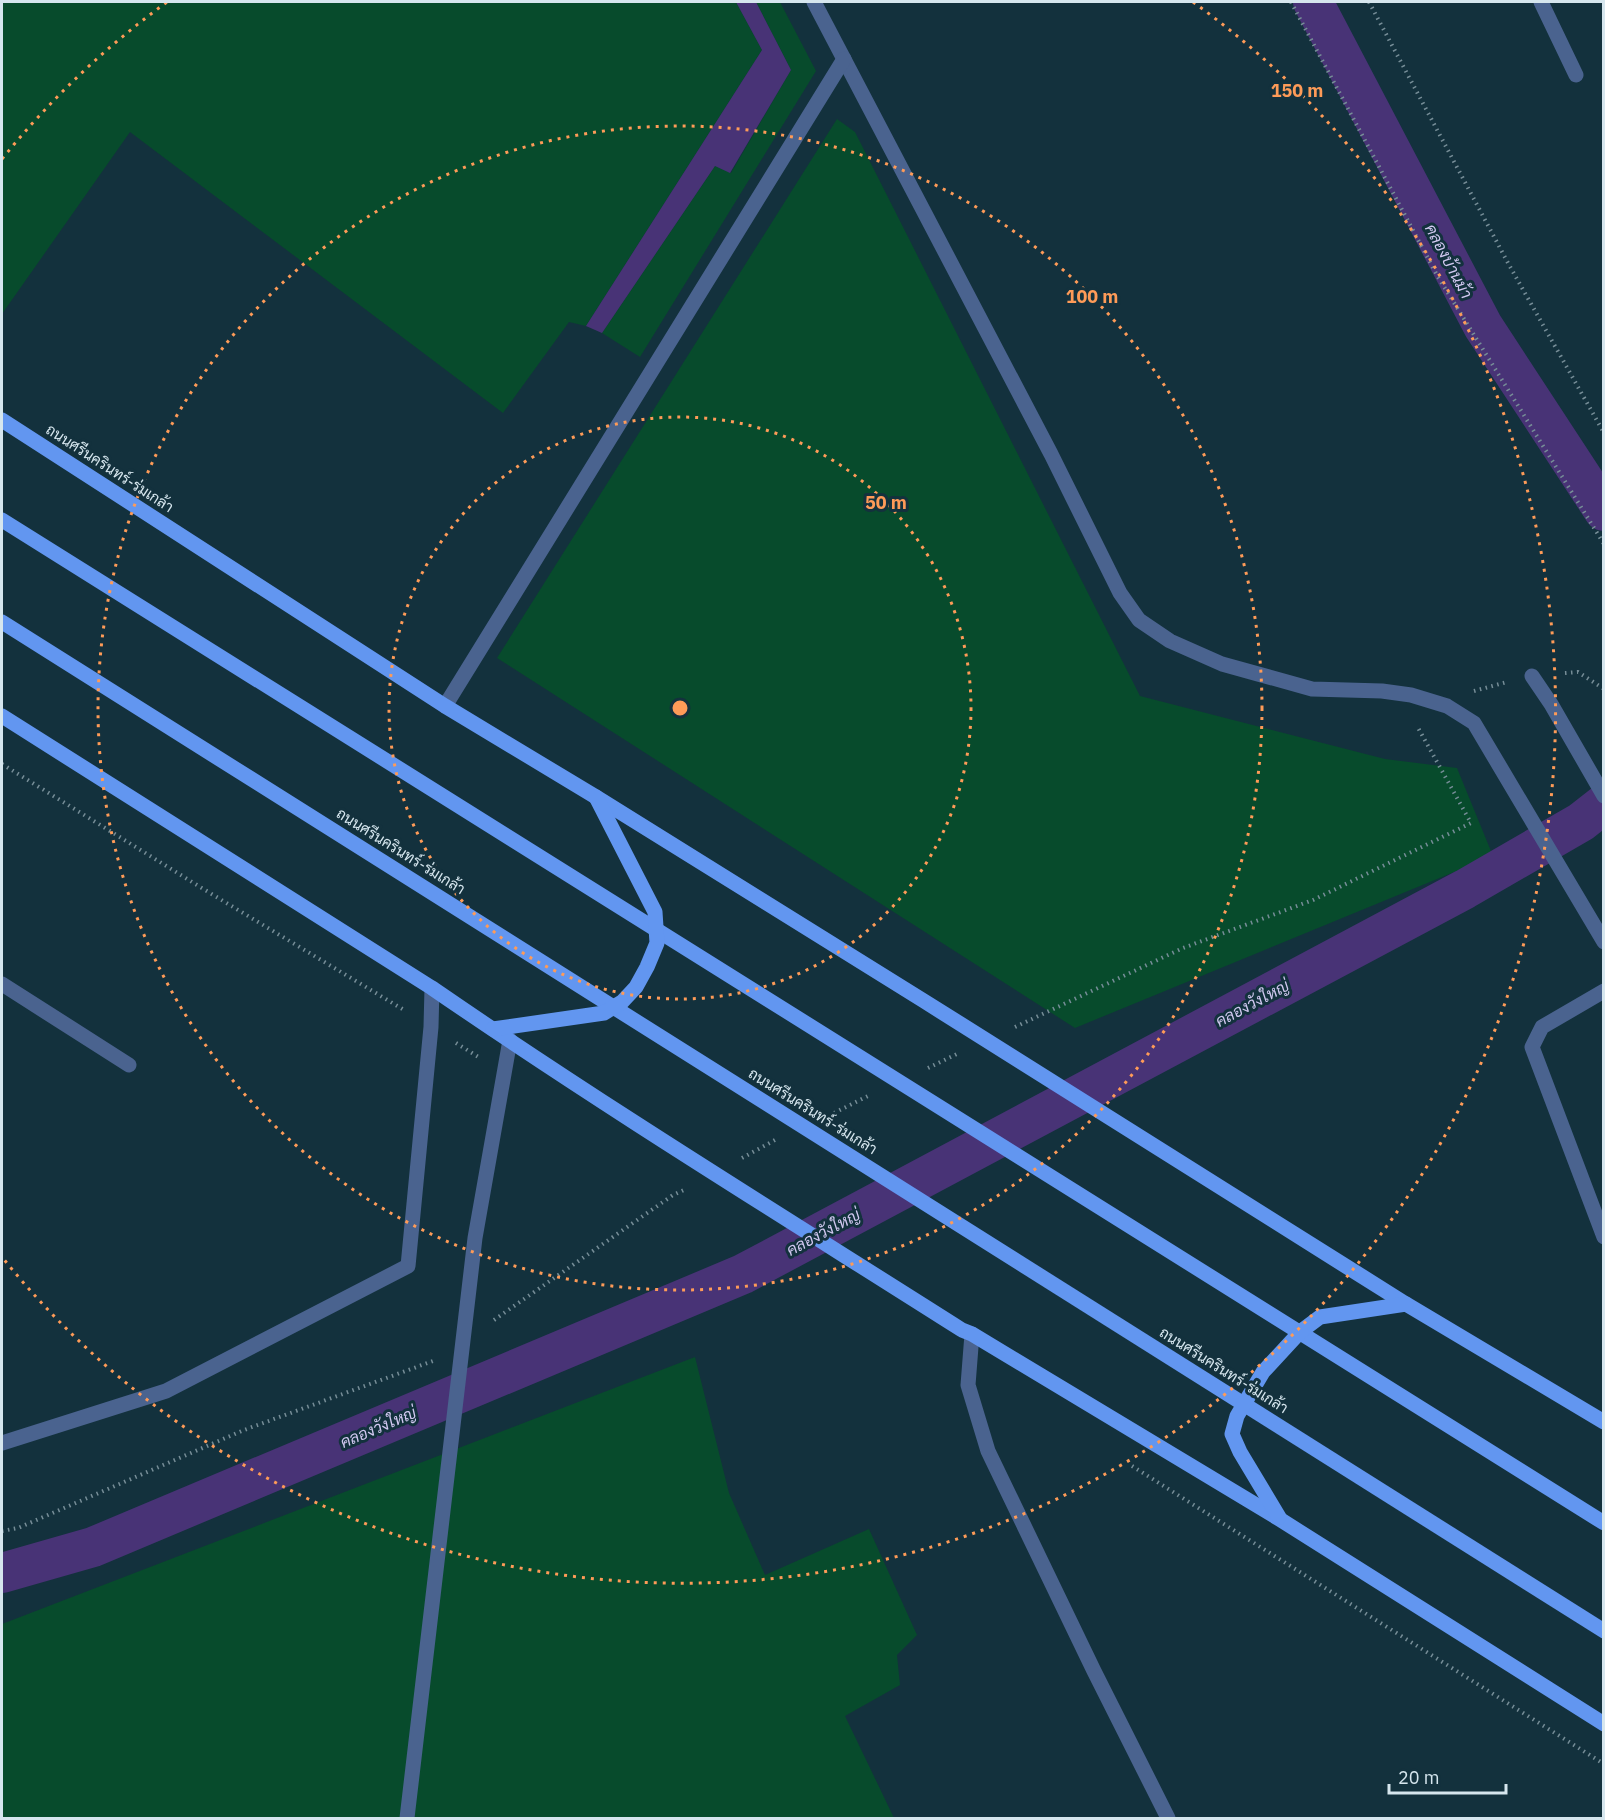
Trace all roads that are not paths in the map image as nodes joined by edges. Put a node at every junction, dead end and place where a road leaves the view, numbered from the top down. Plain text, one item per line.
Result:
1 (814, 2) edge
2 (1540, 2) edge
3 (844, 59) junction
4 (1576, 75) dead end
5 (2, 420) edge
6 (2, 520) edge
7 (2, 622) edge
8 (1532, 676) dead end
9 (445, 705) junction
10 (2, 716) edge
11 (1604, 796) edge
12 (596, 797) junction
13 (1604, 942) edge
14 (2, 984) edge
15 (432, 988) junction
16 (1604, 991) edge
17 (493, 1029) junction
18 (510, 1041) junction
19 (129, 1065) dead end
20 (1604, 1237) edge
21 (1406, 1304) junction
22 (967, 1332) junction
23 (1604, 1422) edge
24 (2, 1443) edge
25 (1281, 1520) junction
26 (1604, 1523) edge
27 (1604, 1631) edge
28 (1604, 1724) edge
29 (407, 1818) edge
30 (1168, 1818) edge

1 - 3 street
2 - 4 street
3 - 9 street
3 - 13 street
5 - 9 main road, ถนนศรีนครินทร์-ร่มเกล้า
6 - 26 main road
7 - 27 main road, ถนนศรีนครินทร์-ร่มเกล้า
8 - 11 street
9 - 12 main road, ถนนศรีนครินทร์-ร่มเกล้า
10 - 15 main road
12 - 17 main road
12 - 21 main road, ถนนศรีนครินทร์-ร่มเกล้า
14 - 19 street
15 - 17 main road
15 - 24 street
16 - 20 street
17 - 18 main road
18 - 22 main road
18 - 29 street
21 - 23 main road, ถนนศรีนครินทร์-ร่มเกล้า
21 - 25 main road
22 - 25 main road
22 - 30 street
25 - 28 main road

